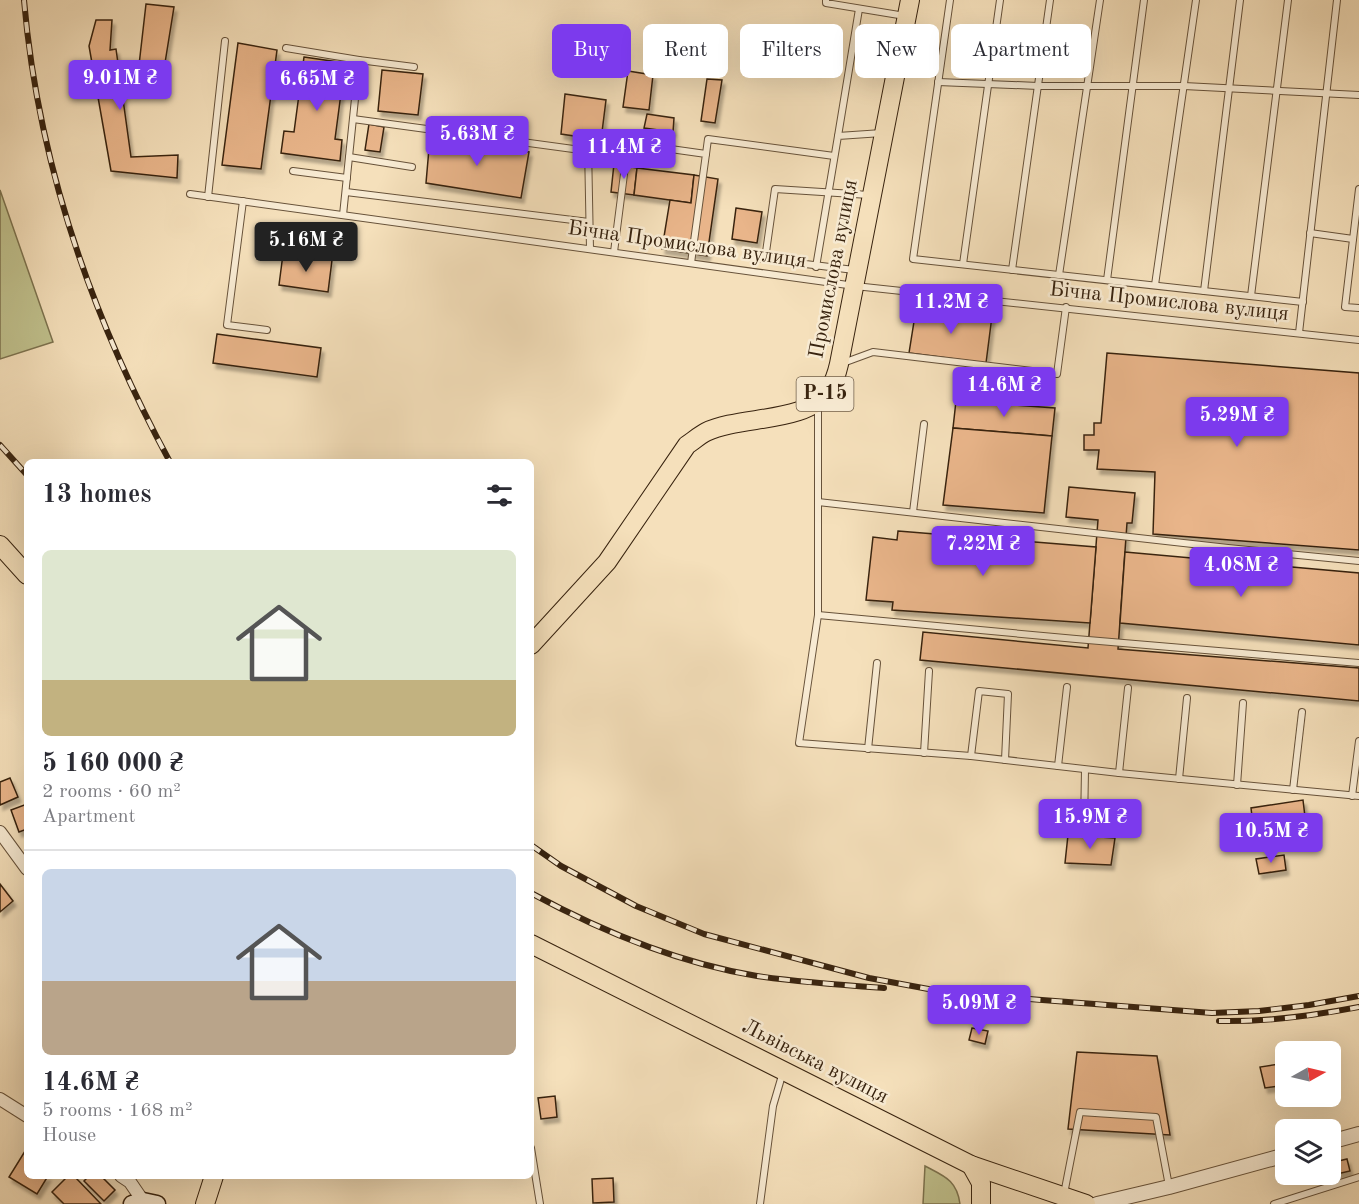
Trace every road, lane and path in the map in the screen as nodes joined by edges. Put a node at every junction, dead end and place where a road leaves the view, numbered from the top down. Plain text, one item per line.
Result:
1 (826, 0) edge
2 (950, 0) edge
3 (1000, 0) edge
4 (1050, 0) edge
5 (1100, 0) edge
6 (1144, 0) edge
7 (1196, 0) edge
8 (1240, 0) edge
9 (1288, 0) edge
10 (1337, 0) edge
11 (908, 8) edge
12 (860, 9) junction
13 (225, 42) dead end
14 (286, 48) dead end
15 (359, 60) junction
16 (414, 67) dead end
17 (938, 82) junction
18 (988, 84) junction
19 (1087, 85) junction
20 (1133, 85) junction
21 (1038, 86) junction
22 (1184, 86) junction
23 (1229, 88) junction
24 (1276, 90) junction
25 (1327, 93) junction
26 (1359, 95) edge
27 (353, 119) junction
28 (883, 133) junction
29 (838, 136) junction
30 (706, 154) junction
31 (834, 156) junction
32 (349, 157) junction
33 (412, 167) dead end
34 (293, 171) dead end
35 (347, 178) junction
36 (1359, 189) edge
37 (346, 192) junction
38 (828, 192) junction
39 (190, 194) dead end
40 (872, 195) junction
41 (208, 197) junction
42 (243, 201) junction
43 (344, 215) junction
44 (589, 222) junction
45 (1311, 233) junction
46 (1353, 238) junction
47 (590, 249) junction
48 (614, 252) junction
49 (750, 257) dead end
50 (765, 258) junction
51 (691, 263) junction
52 (963, 264) junction
53 (816, 267) junction
54 (1012, 270) junction
55 (1059, 275) junction
56 (857, 278) junction
57 (1107, 280) junction
58 (1155, 285) junction
59 (1204, 291) junction
60 (1251, 296) junction
61 (1303, 302) junction
62 (1066, 307) junction
63 (1359, 308) edge
64 (267, 330) dead end
65 (1299, 333) junction
66 (1359, 340) edge
67 (839, 364) junction
68 (818, 401) junction
69 (924, 423) dead end
70 (818, 502) junction
71 (912, 512) junction
72 (0, 545) edge
73 (1359, 561) edge
74 (24, 571) edge
75 (818, 615) junction
76 (534, 642) edge
77 (877, 663) dead end
78 (1359, 663) edge
79 (929, 671) dead end
80 (1067, 687) dead end
81 (1128, 688) dead end
82 (1187, 698) dead end
83 (1244, 703) dead end
84 (1302, 712) dead end
85 (1359, 741) edge
86 (868, 749) junction
87 (924, 753) junction
88 (971, 756) junction
89 (1005, 760) junction
90 (1058, 766) junction
91 (1085, 770) junction
92 (1119, 773) junction
93 (1179, 780) junction
94 (1237, 785) junction
95 (1293, 790) junction
96 (1355, 796) edge
97 (1084, 826) dead end
98 (0, 832) edge
99 (24, 865) edge
100 (534, 946) edge
101 (784, 1071) junction
102 (0, 1099) edge
103 (24, 1114) edge
104 (1359, 1134) edge
105 (1341, 1139) edge
106 (1275, 1158) edge
107 (971, 1165) junction
108 (534, 1167) edge
109 (1359, 1177) edge
110 (126, 1179) edge
111 (213, 1179) edge
112 (1169, 1187) junction
113 (1063, 1197) junction
114 (144, 1203) edge
115 (205, 1204) edge
116 (540, 1204) edge
117 (760, 1204) edge
118 (981, 1204) edge
119 (1086, 1204) edge
120 (1097, 1204) edge
121 (1274, 1204) edge

1 - 12 lane
2 - 17 lane
3 - 18 lane
4 - 21 lane
5 - 19 lane
6 - 20 lane
7 - 22 lane
8 - 23 lane
9 - 24 lane
10 - 25 lane
11 - 12 lane
11 - 28 main road, Промислова вулиця / Р-15
12 - 29 lane
13 - 41 lane
14 - 15 lane
15 - 16 lane
15 - 27 lane
17 - 18 lane
17 - 52 lane
18 - 21 lane
18 - 52 lane
19 - 20 lane
19 - 21 lane
19 - 55 lane
20 - 22 lane
20 - 57 lane
21 - 54 lane
22 - 23 lane
22 - 58 lane
23 - 24 lane
23 - 59 lane
24 - 25 lane
24 - 60 lane
25 - 26 lane
25 - 45 lane
27 - 32 lane
27 - 44 lane
28 - 29 lane
28 - 40 main road, Промислова вулиця / Р-15
29 - 31 lane
30 - 31 lane
30 - 48 lane
30 - 51 lane
31 - 38 lane
32 - 33 lane
32 - 35 lane
34 - 35 lane
35 - 37 lane
36 - 46 lane
37 - 43 lane
37 - 44 lane
38 - 40 lane
38 - 50 lane
38 - 53 lane
39 - 41 lane, Бічна Промислова вулиця
40 - 56 main road, Промислова вулиця / Р-15
41 - 42 lane, Бічна Промислова вулиця
42 - 43 lane, Бічна Промислова вулиця
42 - 64 lane
43 - 47 lane, Бічна Промислова вулиця
44 - 47 lane
45 - 46 lane
45 - 61 lane
46 - 63 lane
47 - 48 lane, Бічна Промислова вулиця
48 - 51 lane, Бічна Промислова вулиця
49 - 50 lane
50 - 53 lane
51 - 56 lane, Бічна Промислова вулиця
52 - 54 lane
53 - 56 lane
54 - 55 lane
55 - 57 lane
56 - 62 lane, Бічна Промислова вулиця
56 - 67 main road, Промислова вулиця / Р-15
57 - 58 lane
58 - 59 lane
59 - 60 lane
60 - 61 lane
61 - 65 lane
62 - 65 lane, Бічна Промислова вулиця
62 - 67 lane
65 - 66 lane, Бічна Промислова вулиця
67 - 68 main road, Промислова вулиця / Р-15
68 - 70 lane
68 - 76 main road, Р-15
69 - 71 lane
70 - 71 lane
70 - 75 lane
71 - 73 lane
72 - 74 main road
75 - 78 lane
75 - 86 lane
77 - 86 lane
79 - 87 lane
80 - 90 lane
81 - 92 lane
82 - 93 lane
83 - 94 lane
84 - 95 lane
85 - 96 lane
86 - 87 lane
87 - 88 lane
88 - 89 lane
88 - 89 lane
89 - 90 lane
90 - 91 lane
91 - 92 lane
91 - 97 lane
92 - 93 lane
93 - 94 lane
94 - 95 lane
95 - 96 lane
98 - 99 street
100 - 101 main road, Львівська вулиця
101 - 107 main road, Львівська вулиця
101 - 117 lane
102 - 103 street
104 - 105 street
106 - 112 street
107 - 113 main road, Львівська вулиця
107 - 118 main road
108 - 116 lane
109 - 121 lane
110 - 114 street
111 - 115 main road
112 - 113 lane
112 - 120 street
113 - 119 main road, Львівська вулиця

